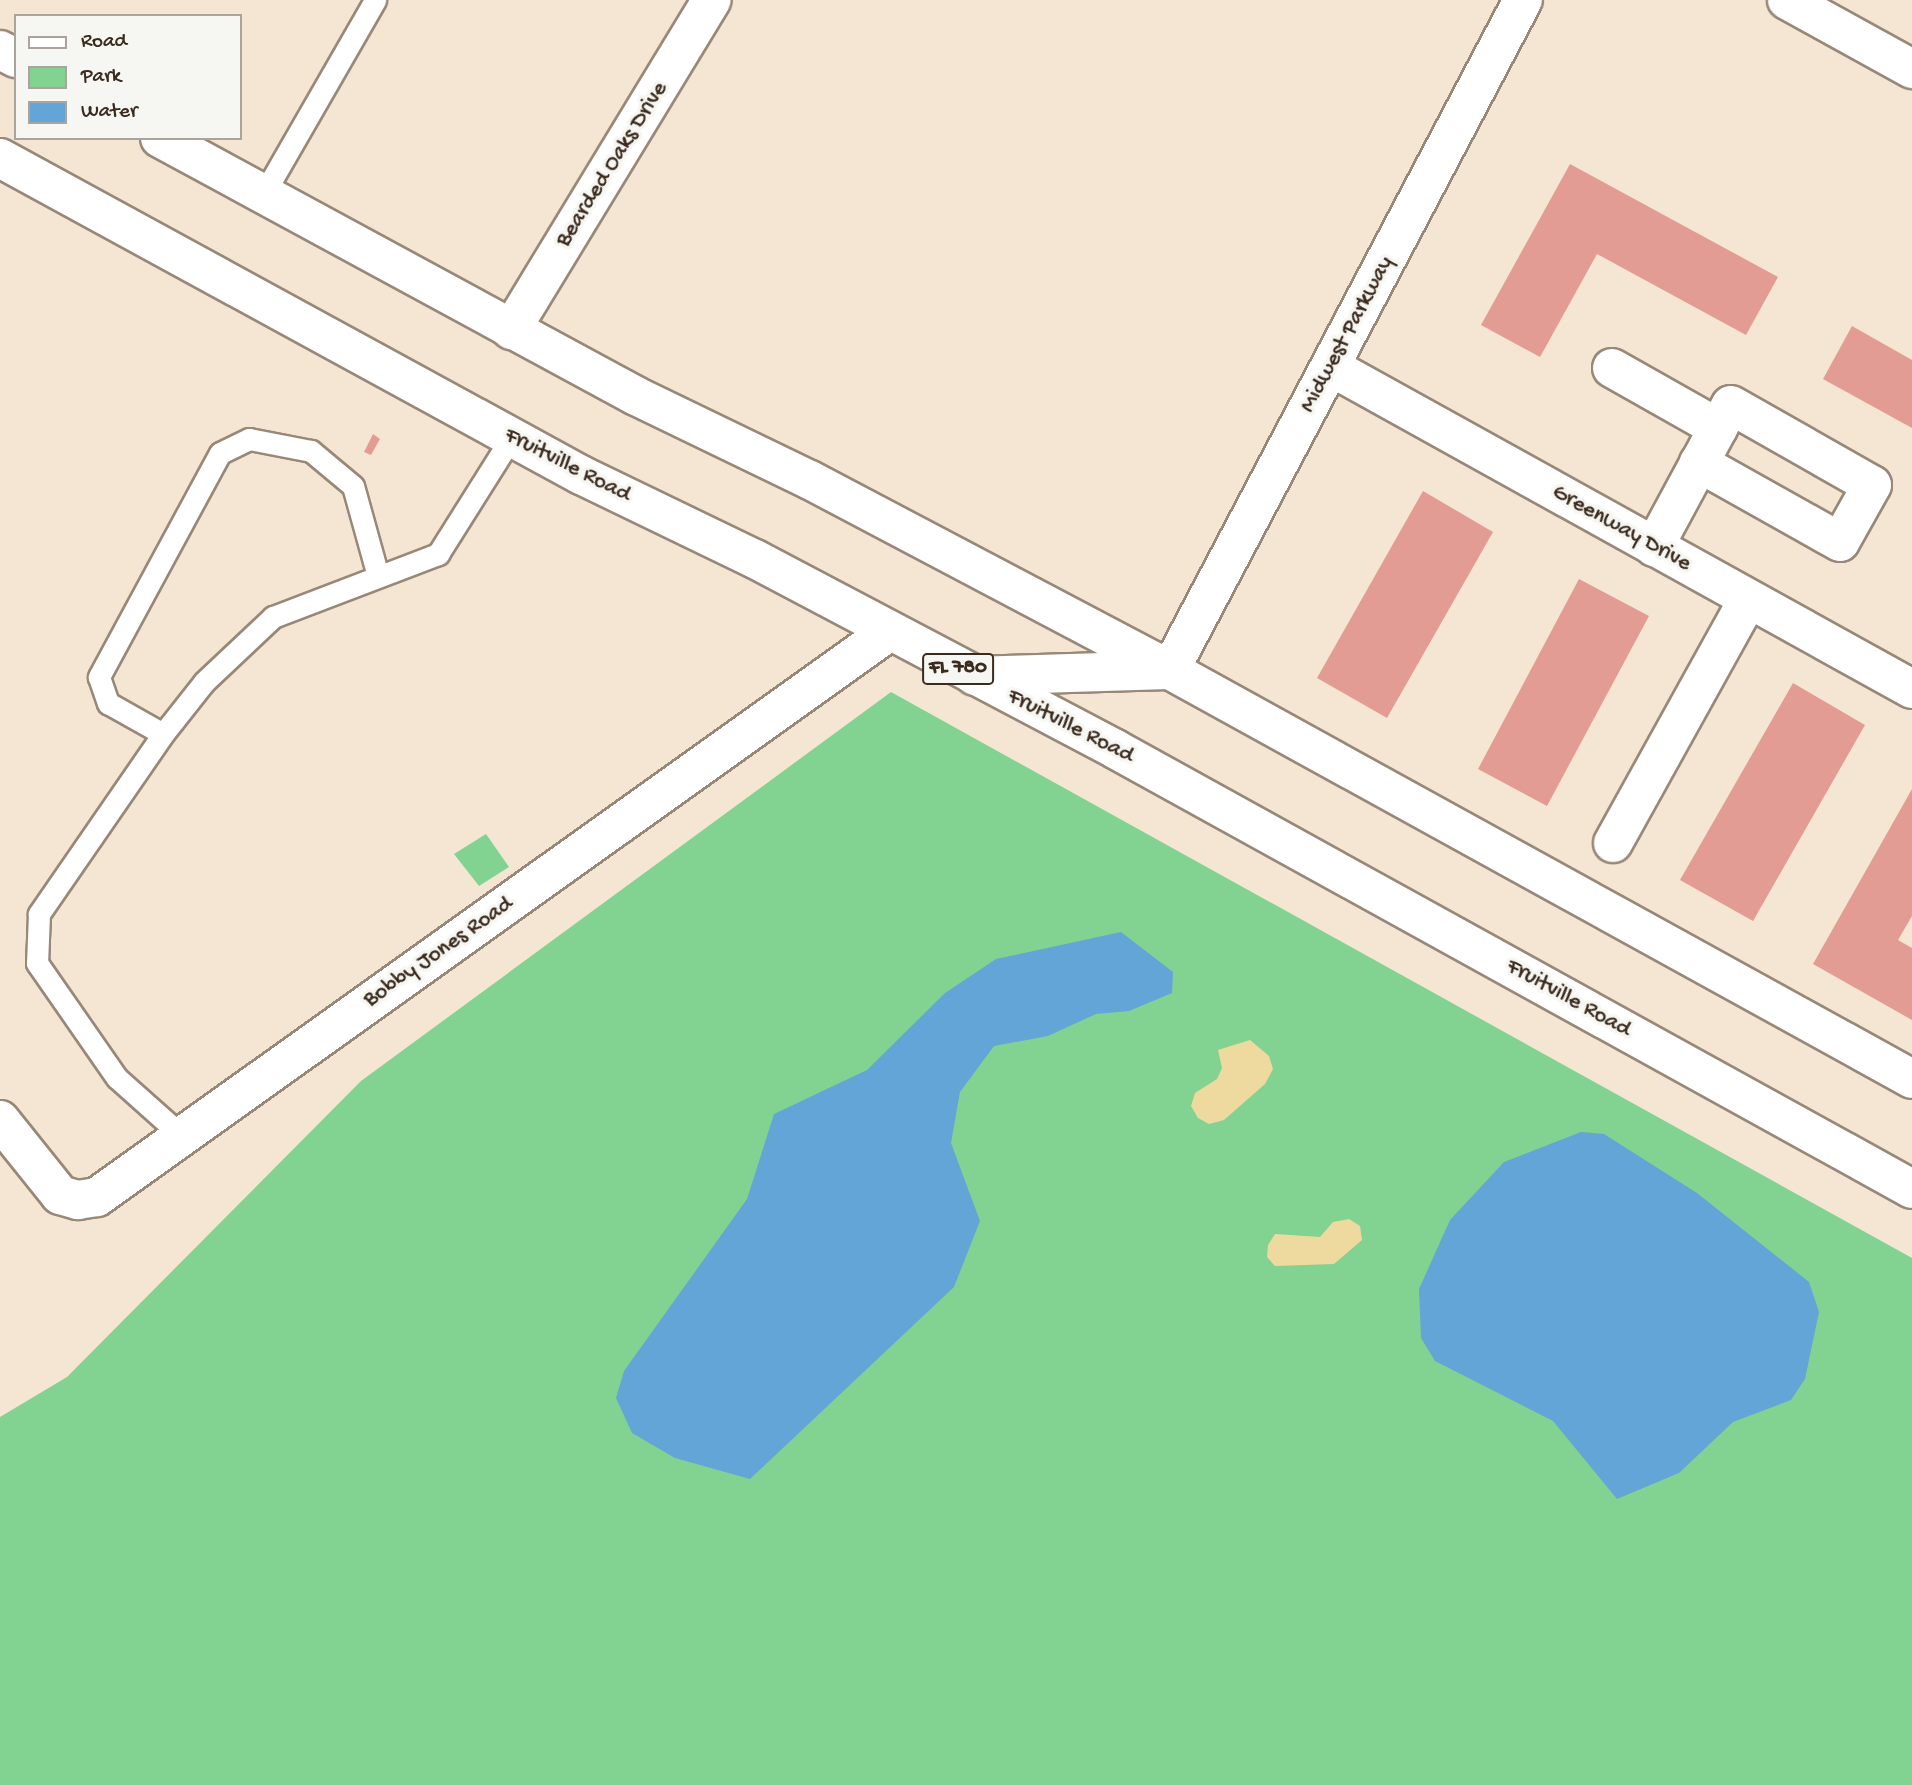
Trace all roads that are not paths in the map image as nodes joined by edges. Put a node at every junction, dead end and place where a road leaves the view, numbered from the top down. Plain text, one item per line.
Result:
1 (375, 0) edge
2 (712, 0) edge
3 (1523, 0) edge
4 (1787, 0) edge
5 (1912, 69) edge
6 (164, 140) edge
7 (0, 158) edge
8 (263, 195) junction
9 (511, 330) junction
10 (1331, 367) junction
11 (1612, 368) dead end
12 (1718, 428) junction
13 (511, 438) junction
14 (1699, 463) junction
15 (1654, 547) junction
16 (378, 576) junction
17 (1748, 599) junction
18 (890, 631) junction
19 (1170, 670) junction
20 (972, 677) junction
21 (1912, 689) edge
22 (163, 734) junction
23 (1613, 843) dead end
24 (1912, 1079) edge
25 (0, 1120) edge
26 (182, 1136) junction
27 (1912, 1189) edge

1 - 8 lane
2 - 9 main road, Bearded Oaks Drive
3 - 10 main road, Midwest Parkway
4 - 5 main road
6 - 8 main road
7 - 13 main road, Fruitville Road / FL 780
8 - 9 main road
9 - 19 main road
10 - 15 main road, Greenway Drive
10 - 19 main road, Midwest Parkway
11 - 12 main road
12 - 14 main road
12 - 14 main road
13 - 16 lane
13 - 18 main road, Fruitville Road / FL 780
14 - 15 main road
15 - 17 main road, Greenway Drive
16 - 22 lane
16 - 22 lane
17 - 21 main road, Greenway Drive
17 - 23 main road
18 - 20 main road, Fruitville Road / FL 780
18 - 26 main road, Bobby Jones Road
19 - 20 main road
19 - 24 main road
20 - 27 main road, Fruitville Road / FL 780
22 - 26 lane
25 - 26 main road, Bobby Jones Road

